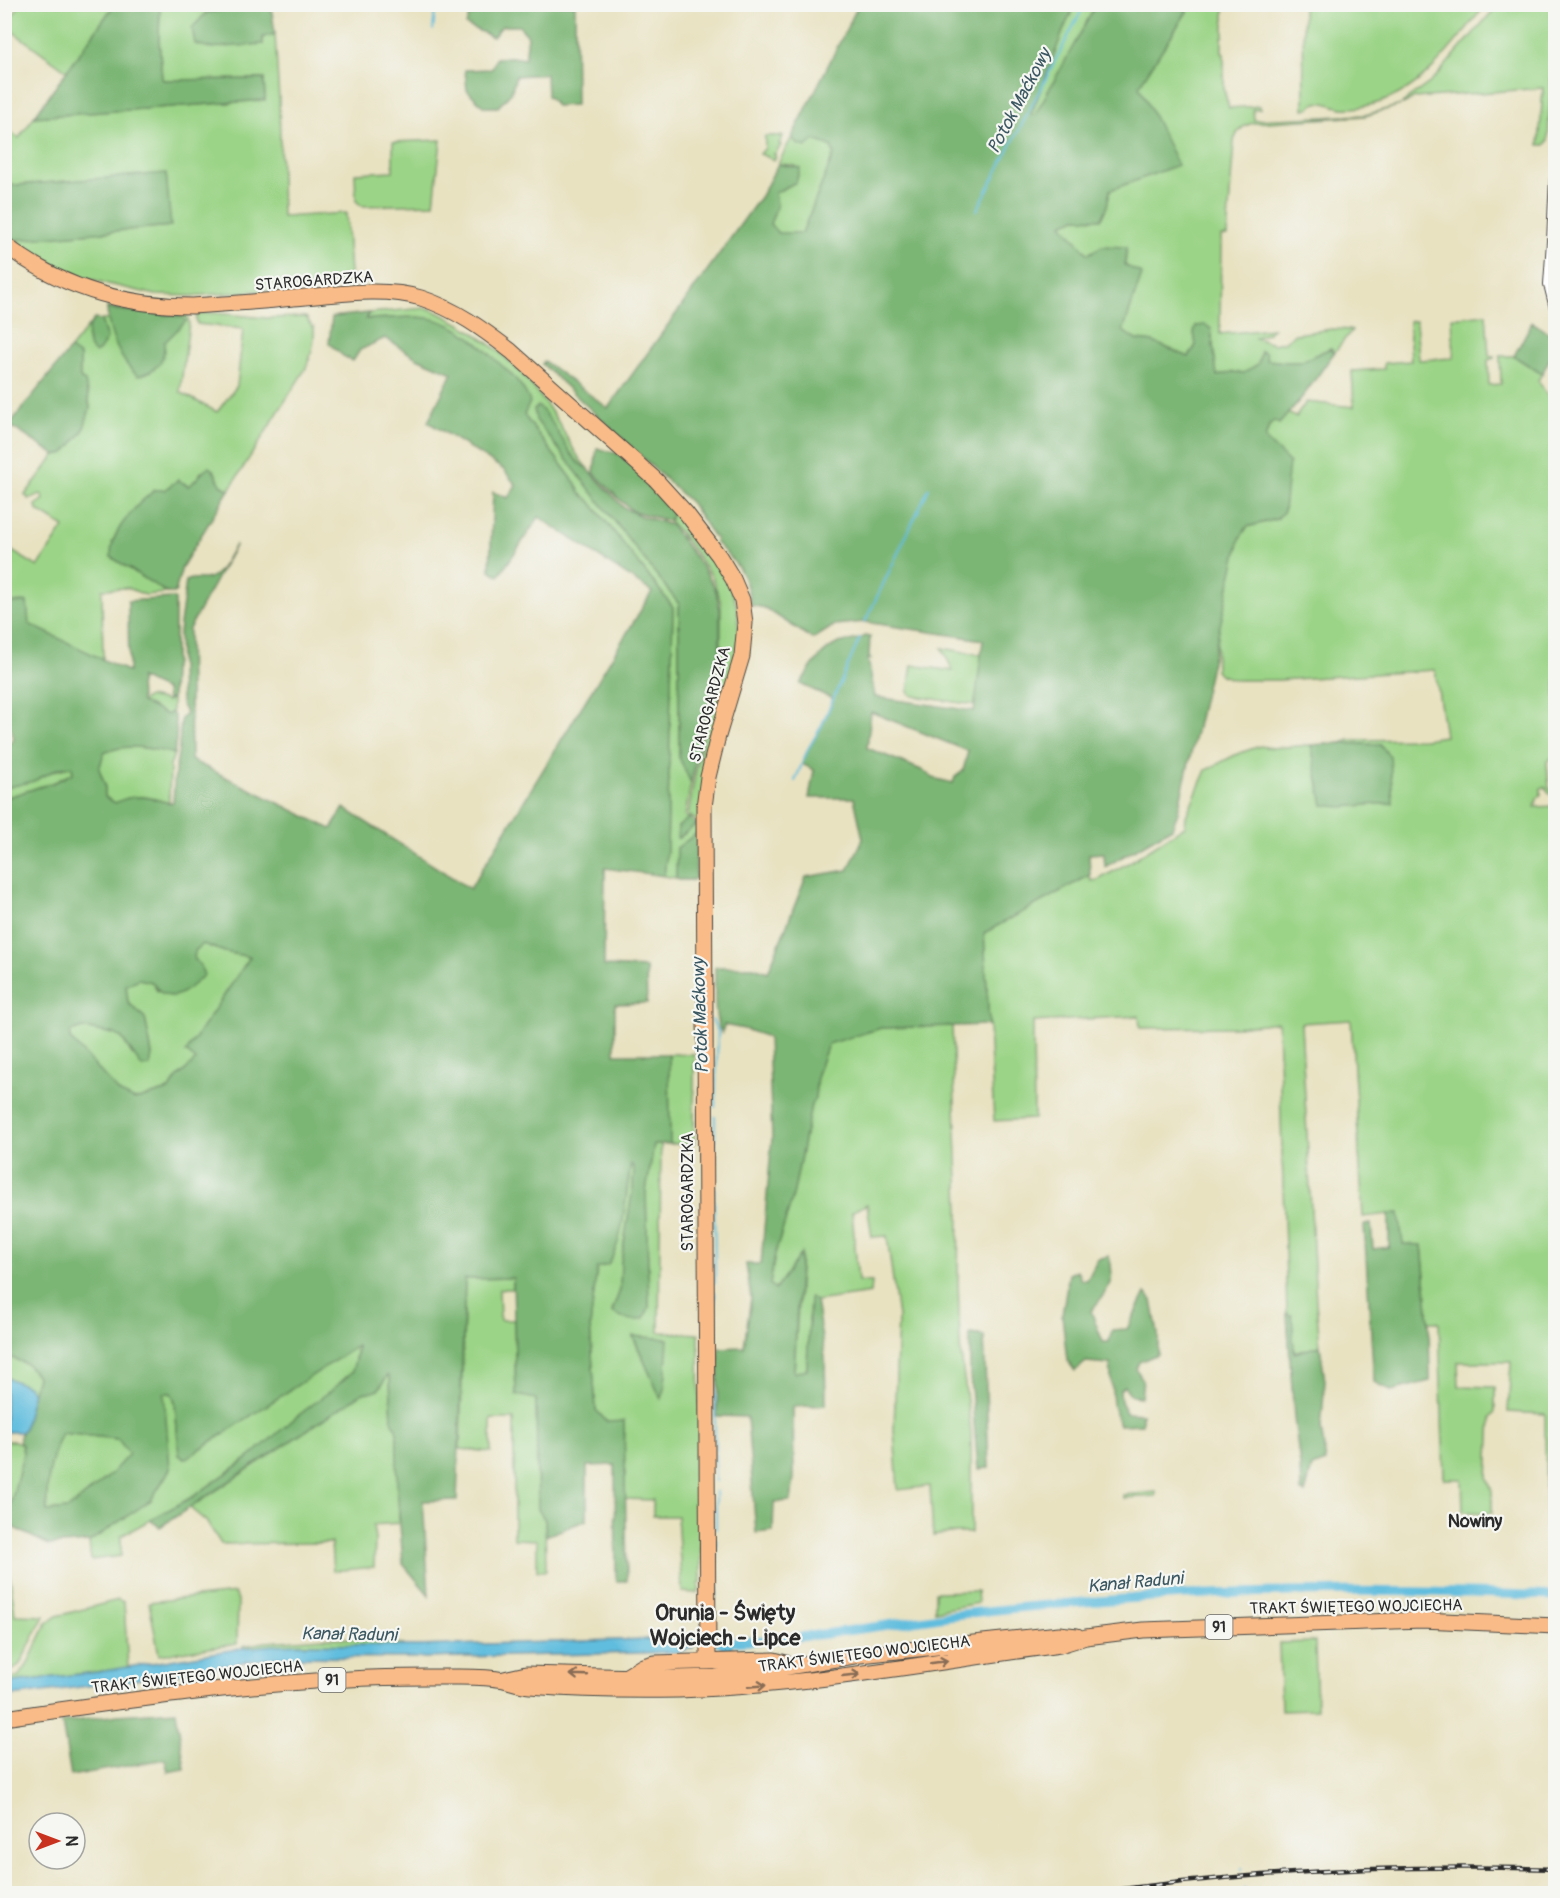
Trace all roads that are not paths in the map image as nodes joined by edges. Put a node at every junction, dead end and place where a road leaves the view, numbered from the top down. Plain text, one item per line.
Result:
1 (1556, 176) edge
2 (4, 244) edge
3 (1556, 308) edge
4 (1556, 1626) edge
5 (1086, 1637) junction
6 (708, 1661) junction
7 (792, 1666) junction
8 (625, 1677) junction
9 (502, 1679) junction
10 (811, 1679) junction
11 (606, 1690) junction
12 (4, 1718) edge

1 - 3 street
2 - 6 main road, STAROGARDZKA
4 - 5 main road, TRAKT ŚWIĘTEGO WOJCIECHA / 91
5 - 7 main road, TRAKT ŚWIĘTEGO WOJCIECHA / 91
10 -> 5 main road, TRAKT ŚWIĘTEGO WOJCIECHA / 91
6 - 7 main road
6 - 8 main road
7 - 8 main road, TRAKT ŚWIĘTEGO WOJCIECHA / 91
7 - 10 main road
8 -> 9 main road, TRAKT ŚWIĘTEGO WOJCIECHA / 91
8 - 11 main road
9 - 11 main road, TRAKT ŚWIĘTEGO WOJCIECHA / 91
9 - 12 main road, TRAKT ŚWIĘTEGO WOJCIECHA / 91
11 -> 10 main road, TRAKT ŚWIĘTEGO WOJCIECHA / 91

